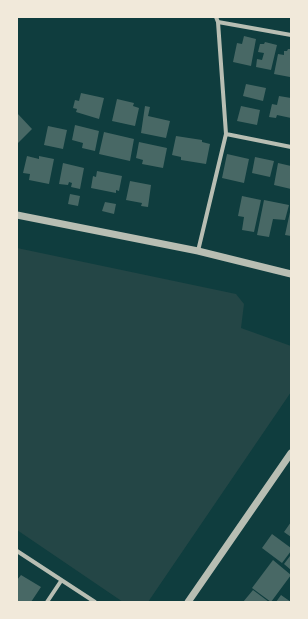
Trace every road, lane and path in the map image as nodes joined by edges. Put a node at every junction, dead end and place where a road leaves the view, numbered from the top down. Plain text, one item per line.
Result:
1 (216, 17) edge
2 (218, 22) junction
3 (291, 35) edge
4 (226, 134) junction
5 (291, 147) edge
6 (17, 215) edge
7 (198, 252) junction
8 (291, 274) edge
9 (291, 453) edge
10 (17, 551) edge
11 (61, 581) junction
12 (47, 602) edge
13 (95, 602) edge
14 (188, 602) edge

1 - 2 street
2 - 3 street
2 - 4 street
4 - 5 street
4 - 7 street
6 - 7 street
7 - 8 street
9 - 14 street
10 - 11 street
11 - 12 street
11 - 13 street

